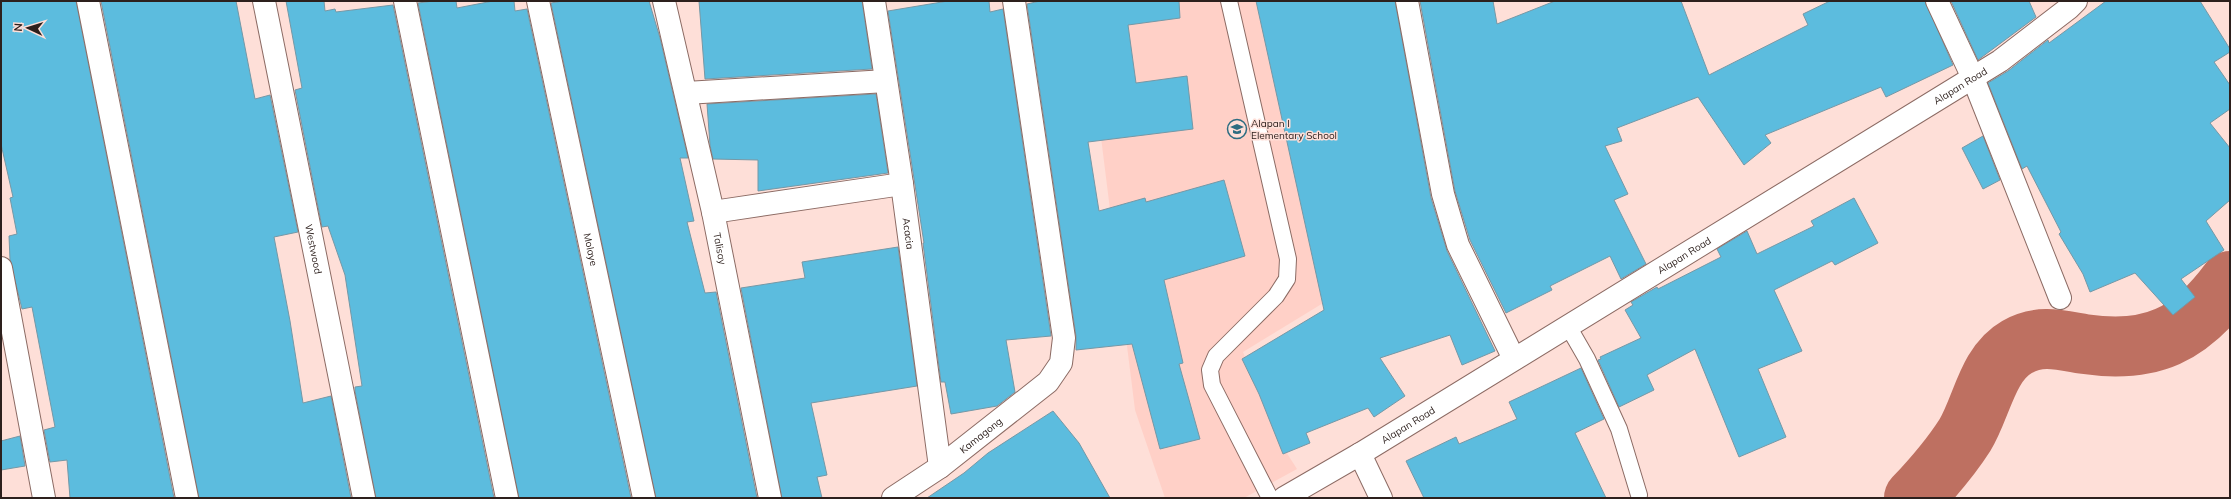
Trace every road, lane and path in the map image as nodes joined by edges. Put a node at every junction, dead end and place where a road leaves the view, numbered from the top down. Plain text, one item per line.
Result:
1 (88, 1) edge
2 (264, 1) edge
3 (405, 1) edge
4 (538, 1) edge
5 (664, 1) edge
6 (874, 1) edge
7 (1014, 1) edge
8 (1230, 1) edge
9 (1407, 1) edge
10 (1938, 1) edge
11 (2076, 1) edge
12 (1973, 78) junction
13 (886, 80) junction
14 (686, 93) junction
15 (902, 184) junction
16 (713, 212) junction
17 (1, 268) edge
18 (2060, 298) dead end
19 (1568, 326) junction
20 (1514, 359) junction
21 (1360, 454) junction
22 (940, 467) junction
23 (1639, 495) dead end
24 (44, 498) edge
25 (187, 498) edge
26 (364, 498) edge
27 (507, 498) edge
28 (644, 498) edge
29 (770, 498) edge
30 (892, 498) edge
31 (1270, 498) edge
32 (1284, 498) edge
33 (1381, 498) edge

1 - 25 street
2 - 26 street, Westwood
3 - 27 street
4 - 28 street, Molaye
5 - 14 street, Talisay
6 - 13 street, Acacia
7 - 22 street, Kamagong
8 - 31 lane
9 - 20 street
10 - 12 street
11 - 12 street, Alapan Road
12 - 18 street
12 - 19 street, Alapan Road
13 - 14 street
13 - 15 street, Acacia
14 - 16 street, Talisay
15 - 16 street
15 - 22 street, Acacia
16 - 29 street, Talisay
17 - 24 street
19 - 20 street, Alapan Road
19 - 23 lane
20 - 21 street, Alapan Road
21 - 32 street, Alapan Road
21 - 33 street
22 - 30 street, Kamagong

